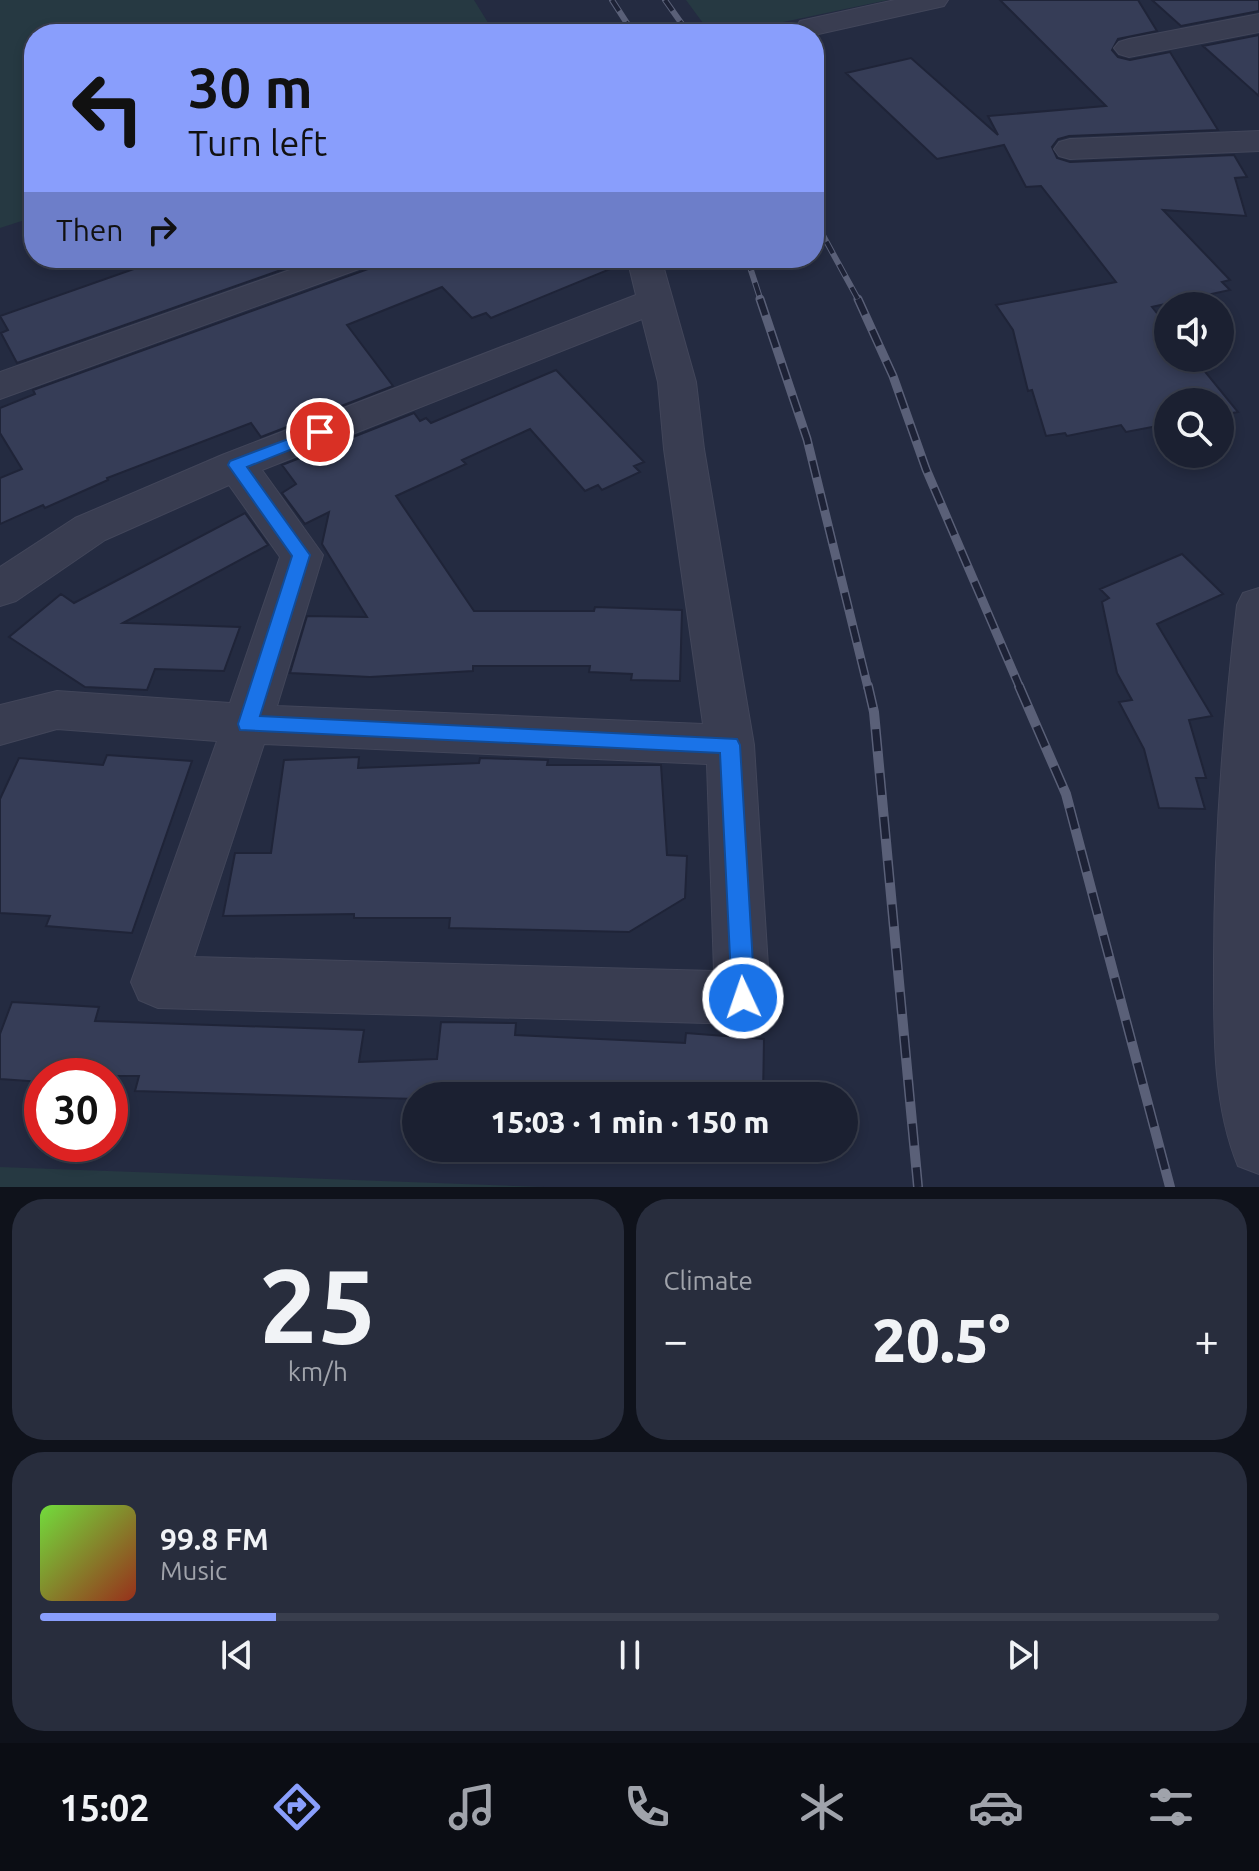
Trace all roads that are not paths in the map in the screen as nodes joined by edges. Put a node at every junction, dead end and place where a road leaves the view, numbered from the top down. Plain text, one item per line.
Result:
1 (934, 0) edge
2 (1259, 23) edge
3 (824, 24) edge
4 (1129, 48) dead end
5 (1259, 141) edge
6 (1070, 149) dead end
7 (330, 268) edge
8 (648, 280) edge
9 (0, 386) edge
10 (236, 465) junction
11 (0, 589) edge
12 (1259, 605) edge
13 (247, 724) junction
14 (0, 725) edge
15 (730, 745) junction
16 (1250, 971) edge
17 (1259, 1145) edge

1 - 3 street
2 - 4 street
5 - 6 street
7 - 9 street
8 - 10 street
8 - 15 street
10 - 11 street
10 - 13 street
12 - 16 street
13 - 14 street
13 - 15 street
13 - 15 street
16 - 17 street

